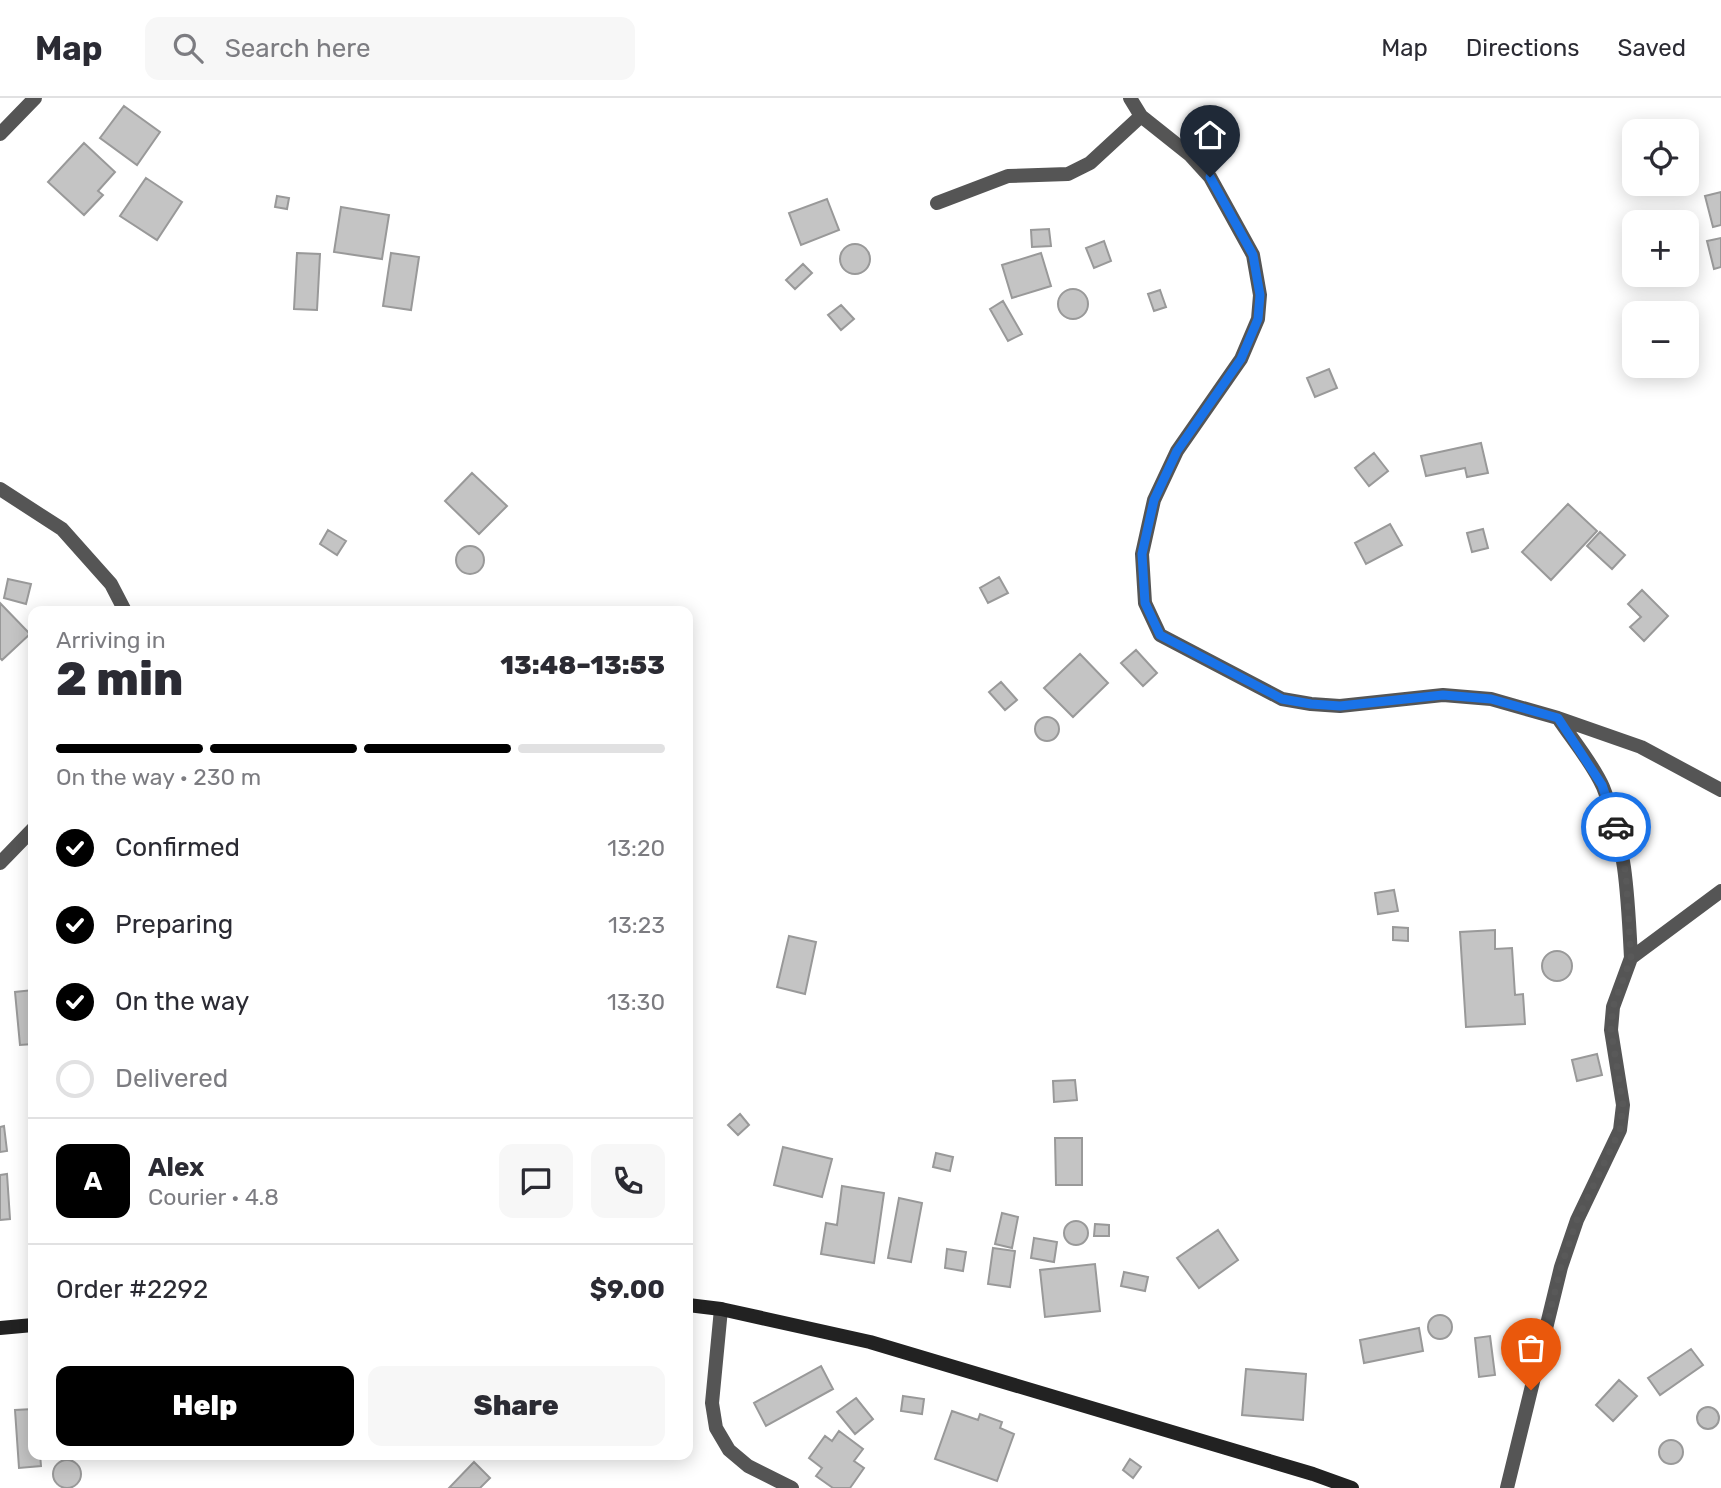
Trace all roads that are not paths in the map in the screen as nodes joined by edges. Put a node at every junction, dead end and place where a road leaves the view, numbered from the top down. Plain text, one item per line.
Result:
1 (35, 98) edge
2 (1130, 98) edge
3 (1141, 116) junction
4 (0, 134) edge
5 (937, 203) dead end
6 (0, 489) edge
7 (122, 606) edge
8 (1558, 718) junction
9 (1721, 790) edge
10 (28, 834) edge
11 (0, 863) edge
12 (1721, 891) edge
13 (1631, 958) junction
14 (693, 1306) edge
15 (722, 1310) junction
16 (28, 1325) edge
17 (0, 1328) edge
18 (792, 1488) edge
19 (1352, 1488) edge
20 (1507, 1488) edge

1 - 4 street
2 - 3 street
3 - 5 street
3 - 8 street
6 - 7 street
8 - 9 street
8 - 13 street
10 - 11 street
12 - 13 street
13 - 20 street
14 - 15 street
15 - 18 street
15 - 19 street
16 - 17 street

